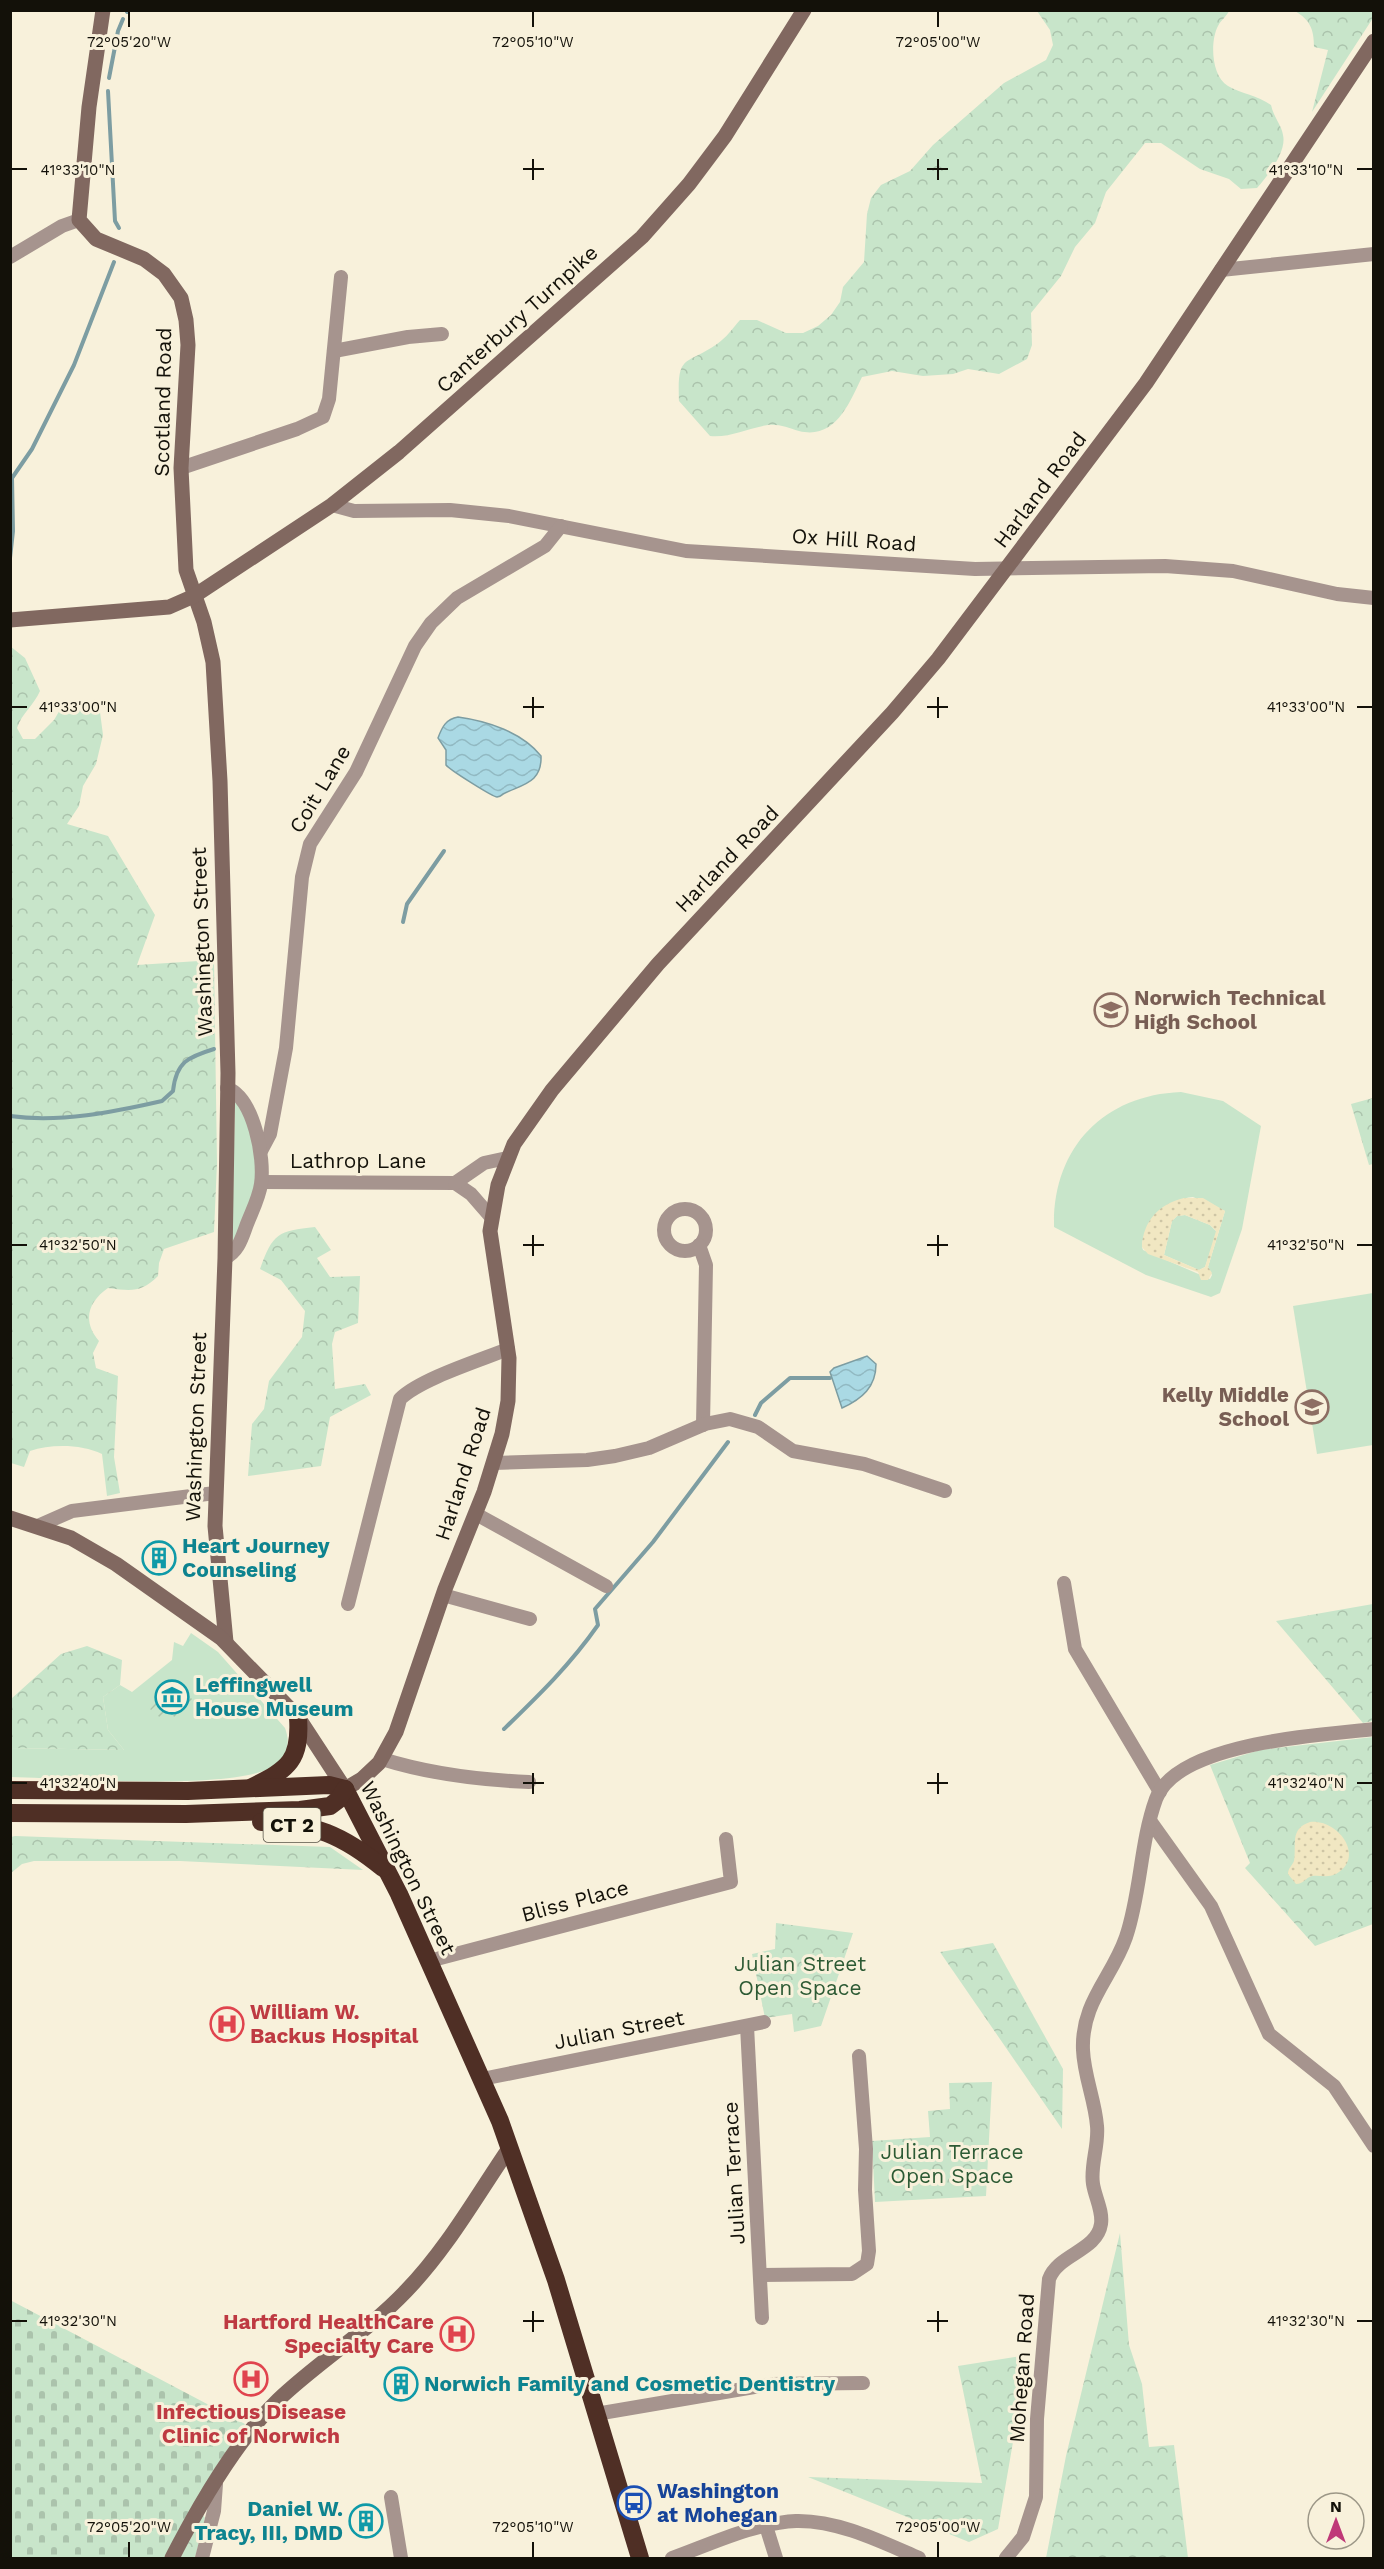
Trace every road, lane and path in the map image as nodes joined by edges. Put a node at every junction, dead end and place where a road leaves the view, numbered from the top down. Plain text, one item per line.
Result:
1 (103, 10) edge
2 (804, 10) edge
3 (1374, 41) edge
4 (79, 220) junction
5 (1374, 254) edge
6 (10, 257) edge
7 (1221, 270) junction
8 (341, 277) dead end
9 (442, 334) dead end
10 (333, 351) junction
11 (182, 468) junction
12 (333, 505) junction
13 (561, 526) junction
14 (1007, 569) junction
15 (194, 596) junction
16 (1374, 598) edge
17 (10, 621) edge
18 (227, 1088) junction
19 (261, 1151) junction
20 (507, 1158) junction
21 (262, 1182) junction
22 (455, 1183) junction
23 (491, 1217) junction
24 (699, 1245) dead end
25 (225, 1258) junction
26 (508, 1349) junction
27 (703, 1425) junction
28 (493, 1463) junction
29 (945, 1491) dead end
30 (215, 1493) junction
31 (476, 1514) junction
32 (10, 1518) edge
33 (38, 1526) junction
34 (1064, 1583) dead end
35 (606, 1586) dead end
36 (443, 1595) junction
37 (348, 1604) dead end
38 (530, 1619) dead end
39 (226, 1642) junction
40 (298, 1717) junction
41 (1374, 1729) edge
42 (382, 1759) junction
43 (530, 1782) dead end
44 (345, 1789) junction
45 (10, 1790) edge
46 (245, 1790) junction
47 (1160, 1792) junction
48 (10, 1814) edge
49 (186, 1814) junction
50 (1151, 1822) junction
51 (726, 1839) dead end
52 (387, 1871) junction
53 (429, 1961) junction
54 (764, 2022) dead end
55 (747, 2026) junction
56 (860, 2056) dead end
57 (482, 2079) junction
58 (1374, 2146) edge
59 (510, 2147) junction
60 (760, 2275) junction
61 (762, 2318) dead end
62 (863, 2383) dead end
63 (596, 2414) junction
64 (216, 2484) junction
65 (391, 2497) dead end
66 (766, 2526) junction
67 (172, 2559) edge
68 (202, 2559) edge
69 (401, 2559) edge
70 (640, 2559) edge
71 (672, 2559) edge
72 (776, 2559) edge
73 (920, 2559) edge
74 (1006, 2559) edge

1 - 4 street
2 - 12 street, Canterbury Turnpike
3 - 7 street, Harland Road
4 - 6 street
4 - 11 street, Scotland Road
5 - 7 street
7 - 14 street, Harland Road
8 - 10 street
9 - 10 street
10 - 11 street
11 - 15 street, Scotland Road
12 - 13 street, Ox Hill Road
12 - 15 street, Canterbury Turnpike
13 - 14 street, Ox Hill Road
13 - 19 street, Coit Lane
14 - 16 street, Ox Hill Road
14 - 20 street, Harland Road
15 - 17 street, Canterbury Turnpike
15 - 18 street, Washington Street
18 - 19 street, Lathrop Lane
18 - 25 street, Washington Street
19 - 21 street, Lathrop Lane
20 - 22 street, Lathrop Lane
20 - 23 street, Harland Road
21 - 22 street, Lathrop Lane
21 - 25 street, Lathrop Lane
22 - 23 street, Lathrop Lane
23 - 26 street, Harland Road
24 - 27 street
25 - 30 street, Washington Street
26 - 28 street, Harland Road
26 - 37 street
27 - 28 street
27 - 29 street
28 - 31 street, Harland Road
30 - 33 street
30 - 39 street, Washington Street
31 - 35 street
31 - 36 street, Harland Road
32 - 33 street
33 - 39 street
34 - 47 street
36 - 38 street
36 - 42 street, Harland Road
39 - 40 street, Washington Street
40 - 44 street, Washington Street
40 - 46 highway
41 - 47 street, Mohegan Road
42 - 43 street
42 - 44 street, Harland Road
44 - 46 highway, CT 2
44 - 49 highway
44 - 52 highway, Washington Street / CT 2
45 - 46 highway, CT 2
47 - 50 street, Mohegan Road
48 - 49 highway, CT 2
49 - 52 highway, CT 2
50 - 58 street
50 - 74 street, Mohegan Road
51 - 53 street, Bliss Place
52 - 53 highway, Washington Street / CT 2
53 - 57 highway, Washington Street / CT 2
54 - 55 street, Julian Street
55 - 57 street, Julian Street
55 - 60 street, Julian Terrace
56 - 60 street
57 - 59 highway, Washington Street / CT 2
59 - 63 highway, Washington Street / CT 2
59 - 64 street
60 - 61 street, Julian Terrace
62 - 63 street
63 - 70 highway, Washington Street / CT 2
64 - 67 street
64 - 68 street
65 - 69 street
66 - 71 street
66 - 72 street
66 - 73 street

